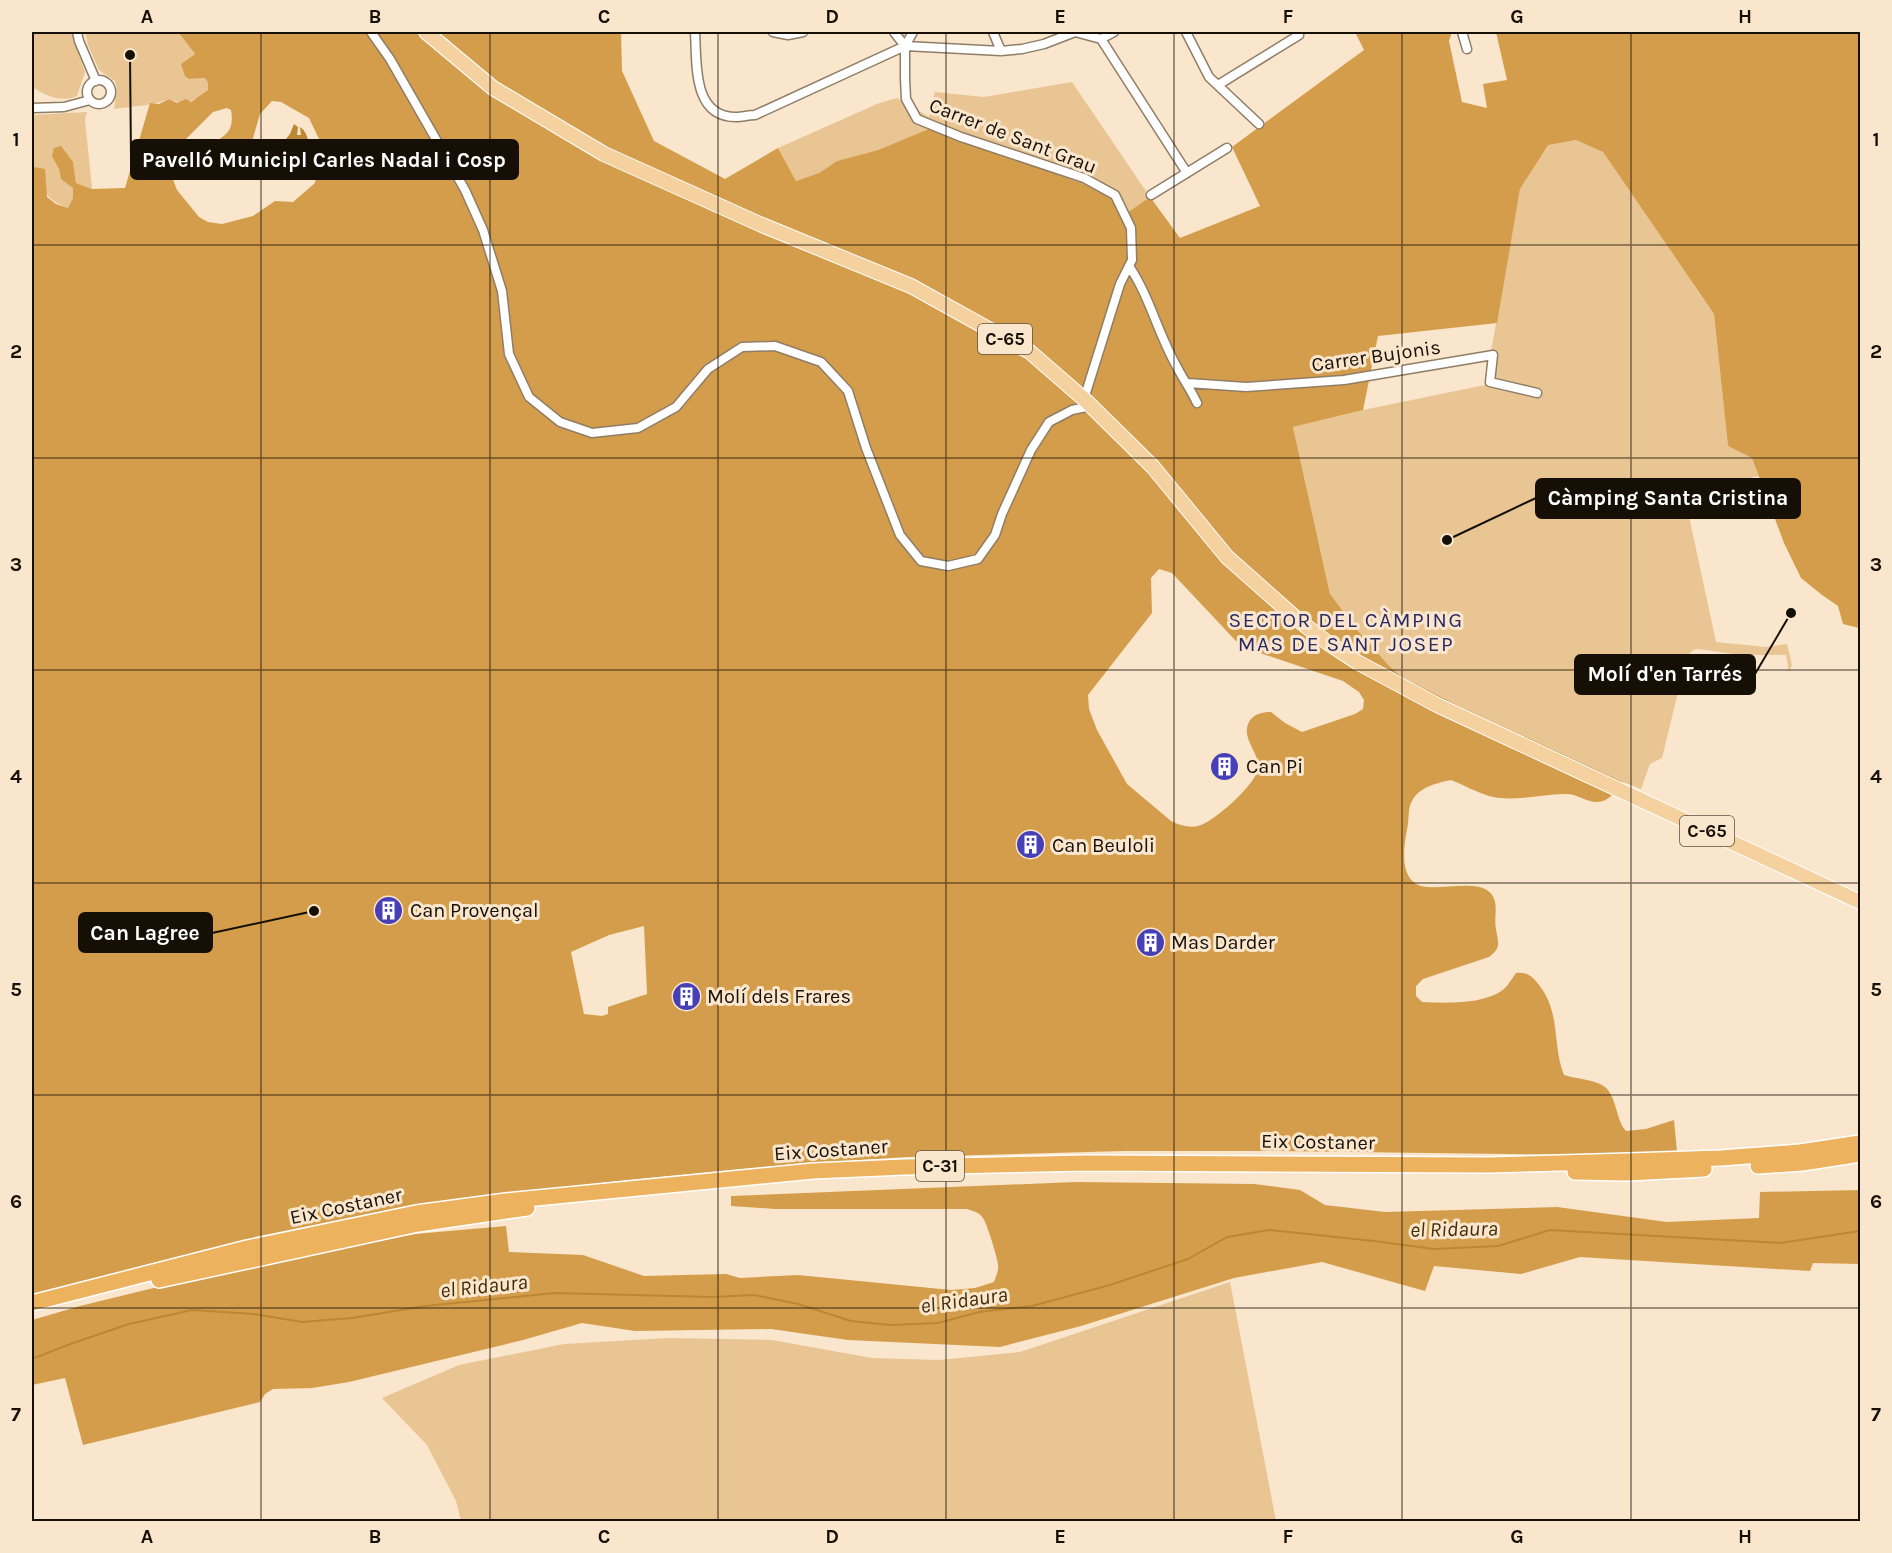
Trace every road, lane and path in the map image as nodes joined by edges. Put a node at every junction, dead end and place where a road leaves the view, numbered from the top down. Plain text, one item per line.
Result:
1 (77, 32) edge
2 (371, 32) edge
3 (426, 32) edge
4 (695, 32) edge
5 (773, 32) edge
6 (803, 32) edge
7 (894, 32) edge
8 (913, 32) edge
9 (993, 32) edge
10 (1075, 32) edge
11 (1114, 32) edge
12 (1186, 32) edge
13 (1298, 32) edge
14 (1462, 32) edge
15 (1101, 39) junction
16 (905, 46) junction
17 (1467, 49) dead end
18 (1001, 51) junction
19 (96, 81) junction
20 (1218, 85) junction
21 (90, 100) junction
22 (32, 108) edge
23 (1259, 124) dead end
24 (1227, 148) dead end
25 (1187, 173) junction
26 (1151, 195) dead end
27 (1129, 266) junction
28 (1188, 383) junction
29 (1537, 393) dead end
30 (1087, 403) junction
31 (1197, 403) dead end
32 (1860, 902) edge
33 (1860, 1141) edge
34 (1830, 1154) junction
35 (1860, 1154) edge
36 (1860, 1160) edge
37 (32, 1303) edge
38 (32, 1313) edge

1 - 19 street
2 - 30 street
3 - 30 main road, C-65
4 - 16 street
5 - 6 street
7 - 16 street
8 - 16 street
9 - 18 street
10 - 15 street
10 - 18 street
11 - 15 street
12 - 20 street
13 - 20 street
14 - 17 street
15 - 25 street
16 - 18 street
16 - 27 street, Carrer de Sant Grau
19 - 21 street
19 - 21 street
20 - 23 street
21 - 22 street
24 - 25 street
25 - 26 street
27 - 28 street
27 - 30 street, Carrer de Sant Grau
28 - 29 street, Carrer Bujonis
28 - 31 street
30 - 32 main road, C-65
33 - 34 highway
34 - 35 highway, Eix Costaner / C-31
34 - 36 highway
34 - 37 highway, Eix Costaner / C-31
34 - 38 highway, Eix Costaner / C-31

